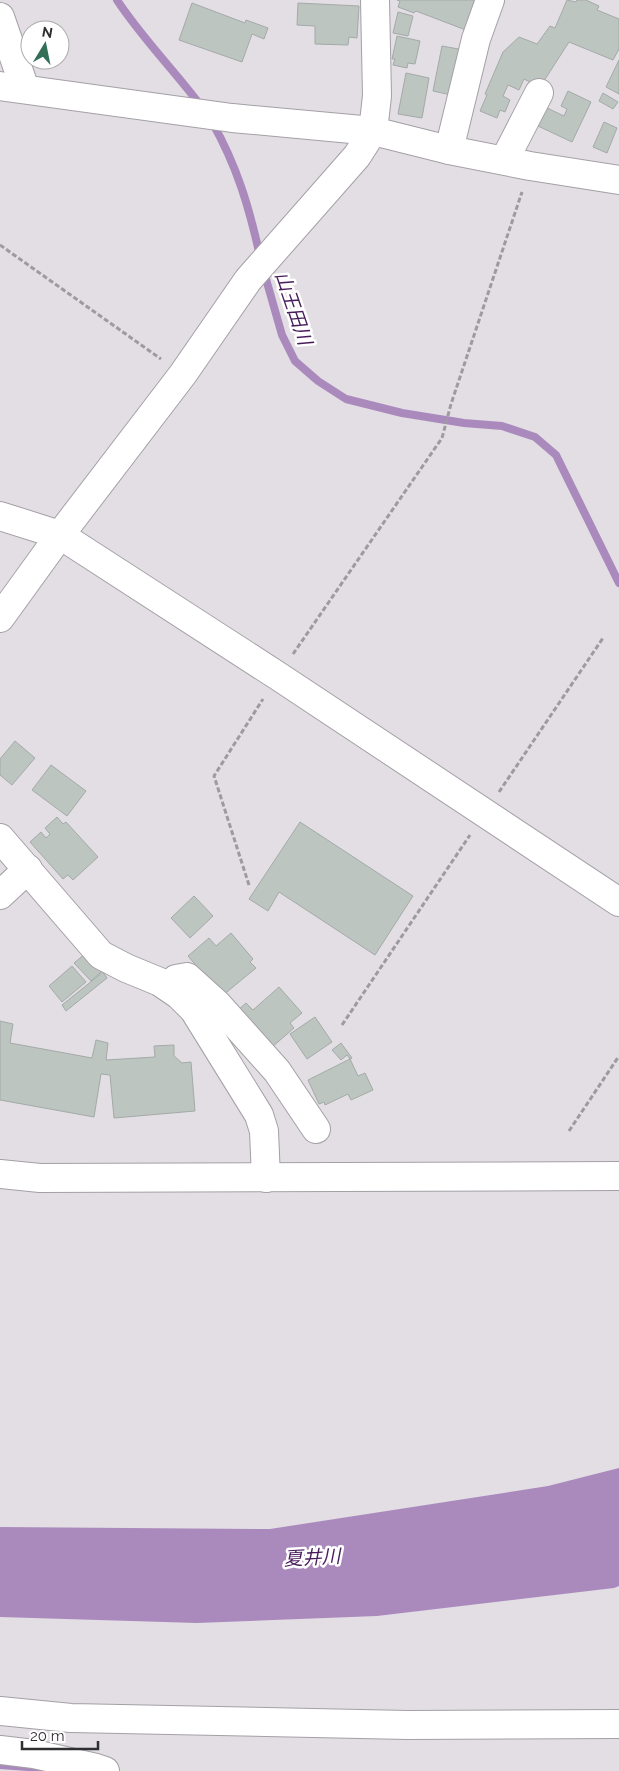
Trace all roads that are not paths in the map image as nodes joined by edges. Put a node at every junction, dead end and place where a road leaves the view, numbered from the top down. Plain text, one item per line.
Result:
1 (375, 0) edge
2 (490, 0) edge
3 (0, 17) edge
4 (12, 87) edge
5 (539, 93) dead end
6 (373, 131) junction
7 (448, 150) junction
8 (518, 163) junction
9 (619, 180) edge
10 (0, 516) edge
11 (60, 535) junction
12 (0, 618) edge
13 (0, 838) edge
14 (28, 869) junction
15 (0, 894) edge
16 (619, 902) edge
17 (160, 982) junction
18 (316, 1129) dead end
19 (0, 1174) edge
20 (619, 1176) edge
21 (266, 1178) junction
22 (0, 1710) edge
23 (619, 1724) edge
24 (0, 1750) edge
25 (105, 1771) edge

1 - 6 street
2 - 7 street
3 - 4 street
4 - 6 street
5 - 8 street
6 - 7 street
6 - 11 street
7 - 8 street
8 - 9 street
10 - 11 street
11 - 12 street
11 - 16 street
13 - 14 street
14 - 15 street
14 - 17 street
17 - 18 street
17 - 21 street
19 - 21 street
20 - 21 street
22 - 23 street
24 - 25 street

